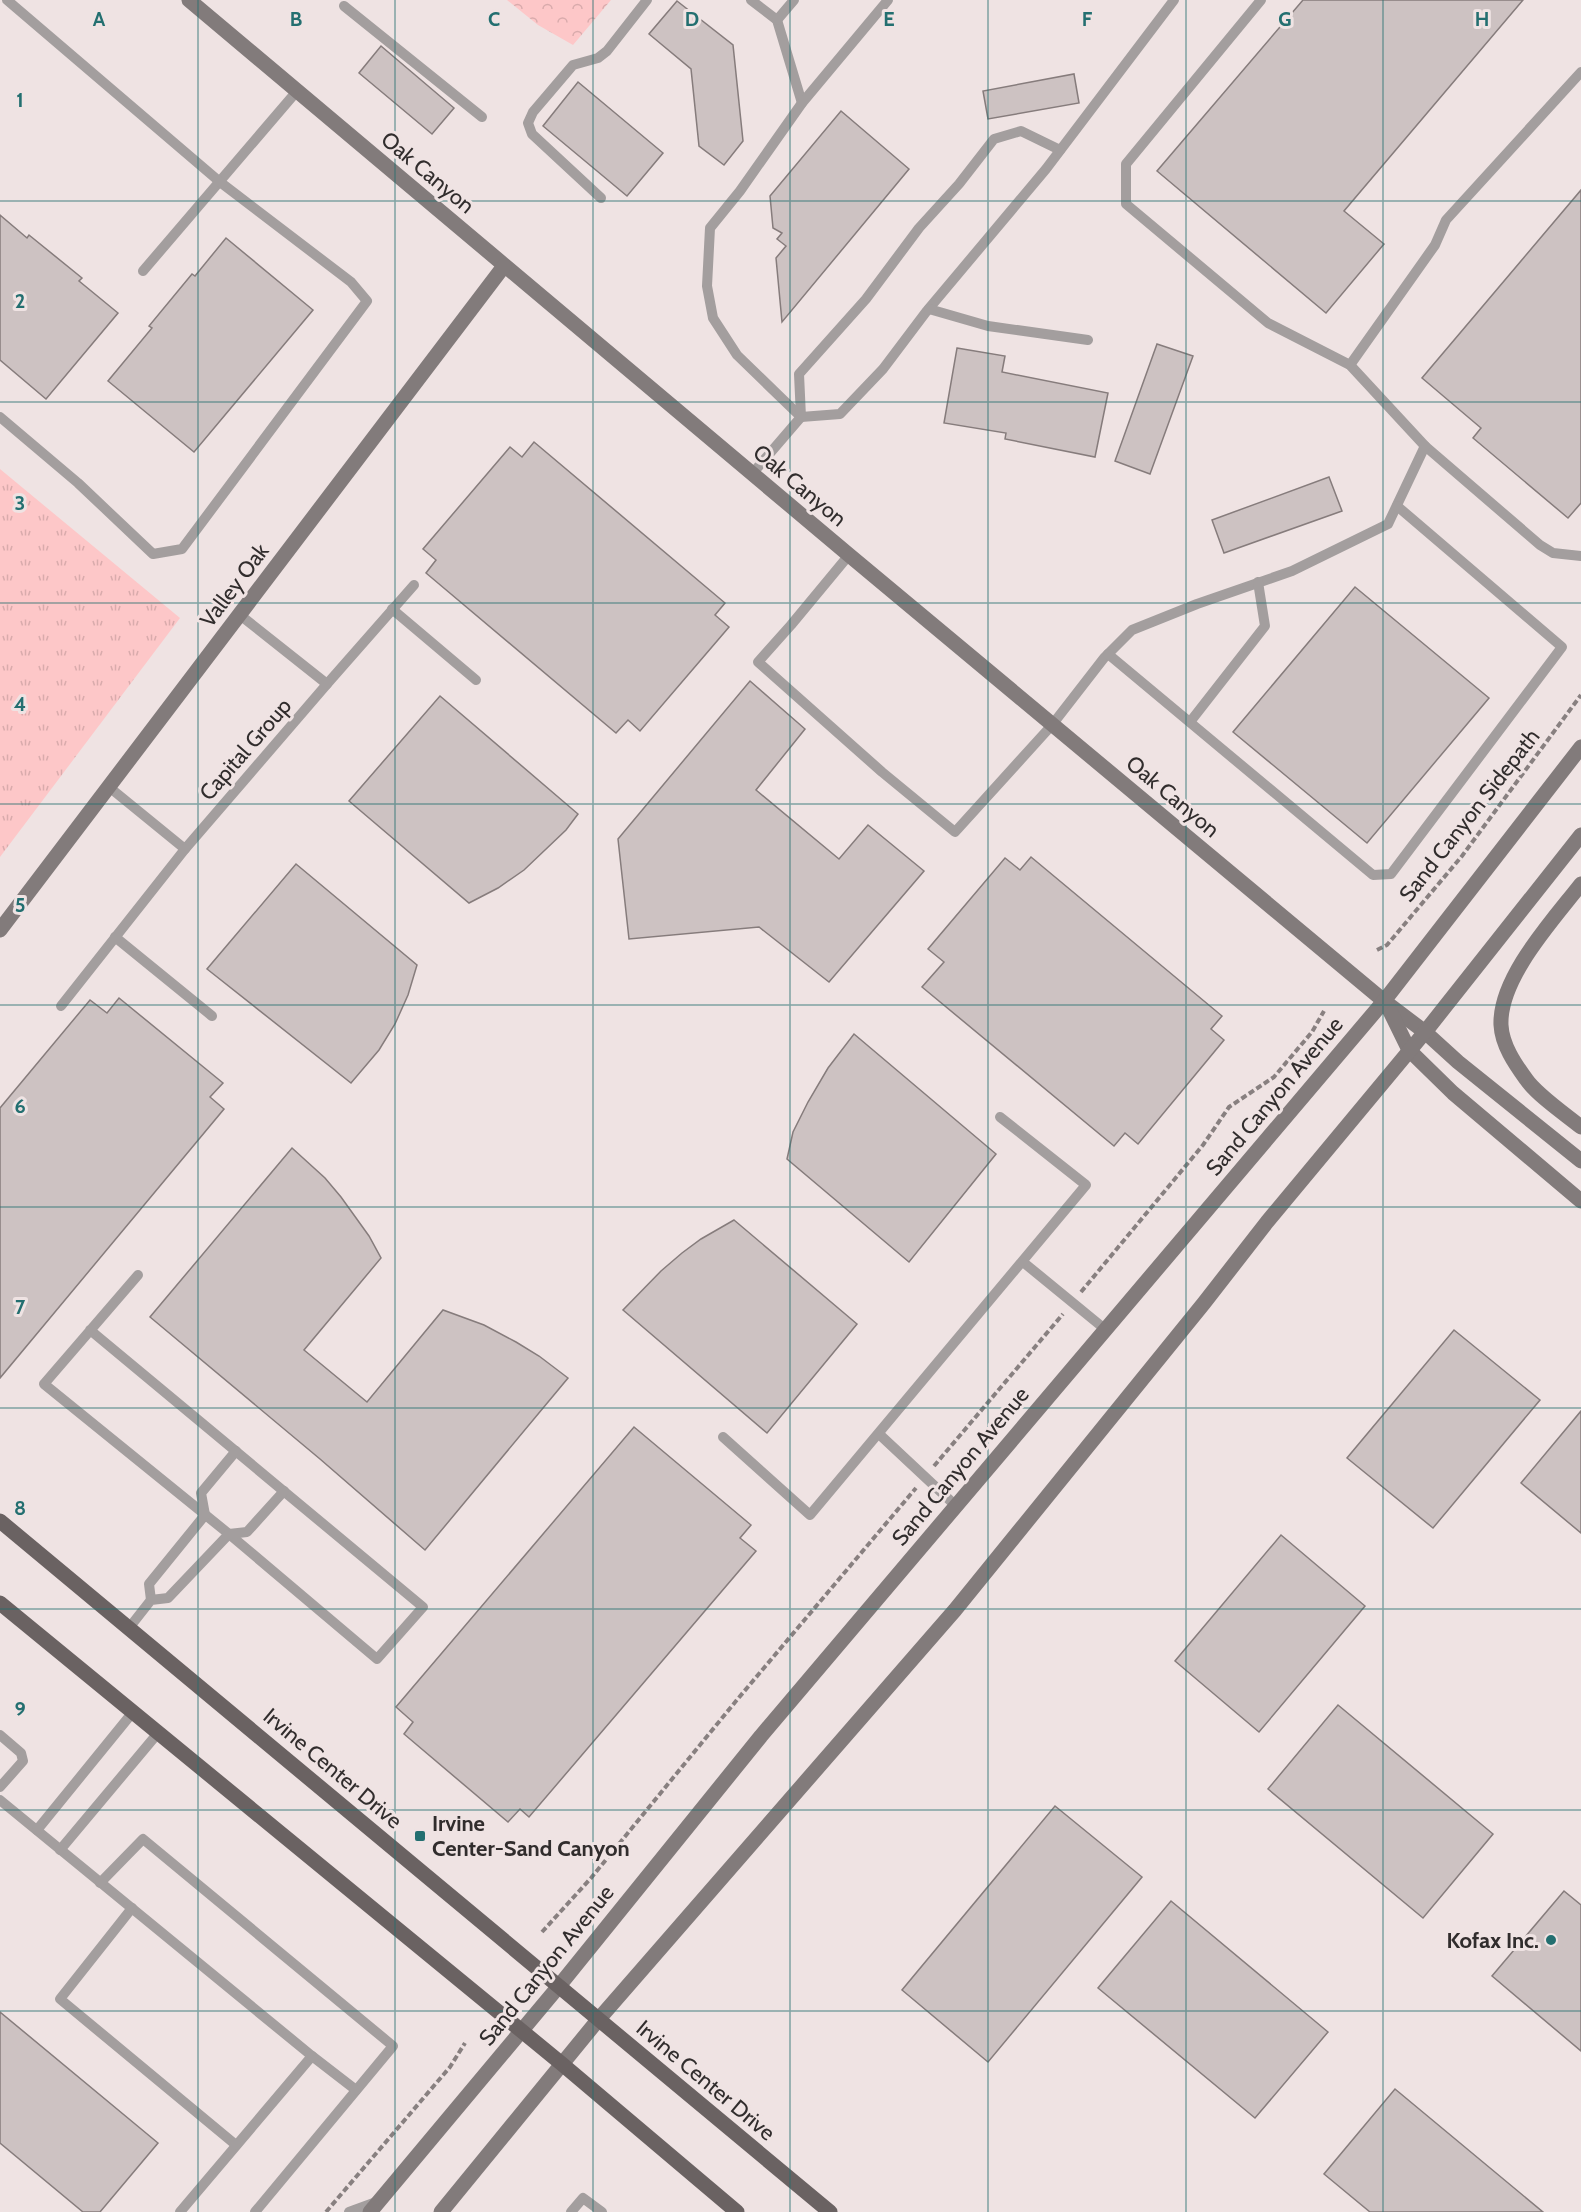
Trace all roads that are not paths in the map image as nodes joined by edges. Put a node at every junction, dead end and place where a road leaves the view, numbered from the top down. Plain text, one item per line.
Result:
1 (8, 0) edge
2 (189, 0) edge
3 (647, 0) edge
4 (751, 0) edge
5 (794, 0) edge
6 (888, 0) edge
7 (1174, 0) edge
8 (1261, 0) edge
9 (344, 6) dead end
10 (777, 20) junction
11 (1581, 72) edge
12 (297, 91) junction
13 (802, 103) junction
14 (482, 117) dead end
15 (1060, 150) junction
16 (220, 182) junction
17 (601, 198) dead end
18 (504, 266) junction
19 (143, 272) dead end
20 (929, 309) junction
21 (1088, 340) dead end
22 (1350, 365) junction
23 (0, 417) edge
24 (801, 417) junction
25 (1425, 446) junction
26 (752, 474) junction
27 (1397, 506) junction
28 (849, 555) junction
29 (1581, 556) edge
30 (1258, 582) junction
31 (414, 585) dead end
32 (392, 609) junction
33 (240, 615) junction
34 (1108, 654) junction
35 (476, 680) dead end
36 (327, 684) junction
37 (1190, 722) junction
38 (1052, 725) junction
39 (1581, 747) edge
40 (109, 787) junction
41 (1581, 835) edge
42 (185, 849) junction
43 (1581, 884) edge
44 (0, 930) edge
45 (115, 937) junction
46 (1384, 1001) junction
47 (61, 1006) dead end
48 (212, 1016) dead end
49 (1425, 1032) junction
50 (1409, 1050) junction
51 (1000, 1117) dead end
52 (1581, 1127) edge
53 (1581, 1161) edge
54 (1581, 1201) edge
55 (1023, 1262) junction
56 (138, 1275) dead end
57 (90, 1330) junction
58 (1106, 1330) junction
59 (879, 1434) junction
60 (723, 1437) dead end
61 (236, 1451) junction
62 (284, 1491) junction
63 (956, 1506) junction
64 (205, 1515) junction
65 (0, 1521) edge
66 (229, 1534) junction
67 (152, 1600) junction
68 (0, 1603) edge
69 (129, 1629) junction
70 (132, 1712) junction
71 (158, 1733) junction
72 (0, 1735) edge
73 (0, 1787) edge
74 (0, 1800) edge
75 (37, 1830) junction
76 (60, 1850) junction
77 (100, 1883) junction
78 (132, 1908) junction
79 (559, 1986) junction
80 (598, 2020) junction
81 (521, 2032) junction
82 (312, 2056) junction
83 (562, 2064) junction
84 (356, 2090) junction
85 (236, 2145) junction
86 (374, 2206) edge
87 (180, 2212) edge
88 (255, 2212) edge
89 (349, 2212) edge
90 (441, 2212) edge
91 (571, 2212) edge
92 (602, 2212) edge
93 (737, 2212) edge
94 (830, 2212) edge

1 - 16 lane
2 - 12 main road, Oak Canyon
3 - 17 lane
4 - 10 lane
5 - 10 lane
6 - 13 lane
7 - 15 lane
8 - 22 lane
9 - 14 lane
10 - 13 lane
11 - 22 lane
12 - 16 lane
12 - 18 main road, Oak Canyon
13 - 24 lane
15 - 20 lane
15 - 24 lane
16 - 19 lane
16 - 23 lane
18 - 26 main road, Oak Canyon
18 - 33 main road, Valley Oak
20 - 21 lane
20 - 24 lane
22 - 25 lane
24 - 26 lane
25 - 27 lane
25 - 29 lane
26 - 28 main road, Oak Canyon
27 - 30 lane
27 - 37 lane
28 - 38 main road, Oak Canyon
28 - 38 lane
30 - 34 lane
30 - 37 lane
31 - 32 lane, Capital Group
32 - 35 lane
32 - 36 lane, Capital Group
33 - 36 lane
33 - 40 main road, Valley Oak
34 - 37 lane
34 - 38 lane
36 - 42 lane, Capital Group
38 - 46 main road, Oak Canyon
39 - 46 main road, Sand Canyon Avenue
40 - 42 lane
40 - 44 main road, Valley Oak
41 - 49 main road
42 - 45 lane, Capital Group
43 - 52 main road
45 - 47 lane, Capital Group
45 - 48 lane
46 - 49 main road, Oak Canyon
46 - 50 main road
46 - 58 main road, Sand Canyon Avenue
49 - 50 main road
49 - 53 main road, Oak Canyon
50 - 54 main road
50 - 80 main road
51 - 55 lane
55 - 58 lane
55 - 59 lane
56 - 57 lane
57 - 61 lane
57 - 64 lane
58 - 63 main road, Sand Canyon Avenue
59 - 60 lane
59 - 63 lane
61 - 62 lane
61 - 64 lane
62 - 66 lane
62 - 66 lane
63 - 79 main road, Sand Canyon Avenue
64 - 66 lane
64 - 67 lane
65 - 69 main road, Irvine Center Drive
66 - 67 lane
67 - 69 lane
68 - 70 main road
69 - 79 main road, Irvine Center Drive
70 - 71 main road
70 - 75 lane
71 - 76 lane
71 - 81 main road
72 - 73 lane
74 - 75 lane
75 - 76 lane
76 - 77 lane
77 - 78 lane
77 - 84 lane
78 - 82 lane
78 - 85 lane
79 - 80 main road, Irvine Center Drive
79 - 81 main road, Sand Canyon Avenue
80 - 83 main road
80 - 94 main road, Irvine Center Drive
81 - 83 main road
81 - 86 main road, Sand Canyon Avenue
82 - 84 lane
82 - 85 lane
83 - 90 main road
83 - 93 main road
84 - 88 lane
85 - 87 lane
86 - 89 lane
91 - 92 lane

